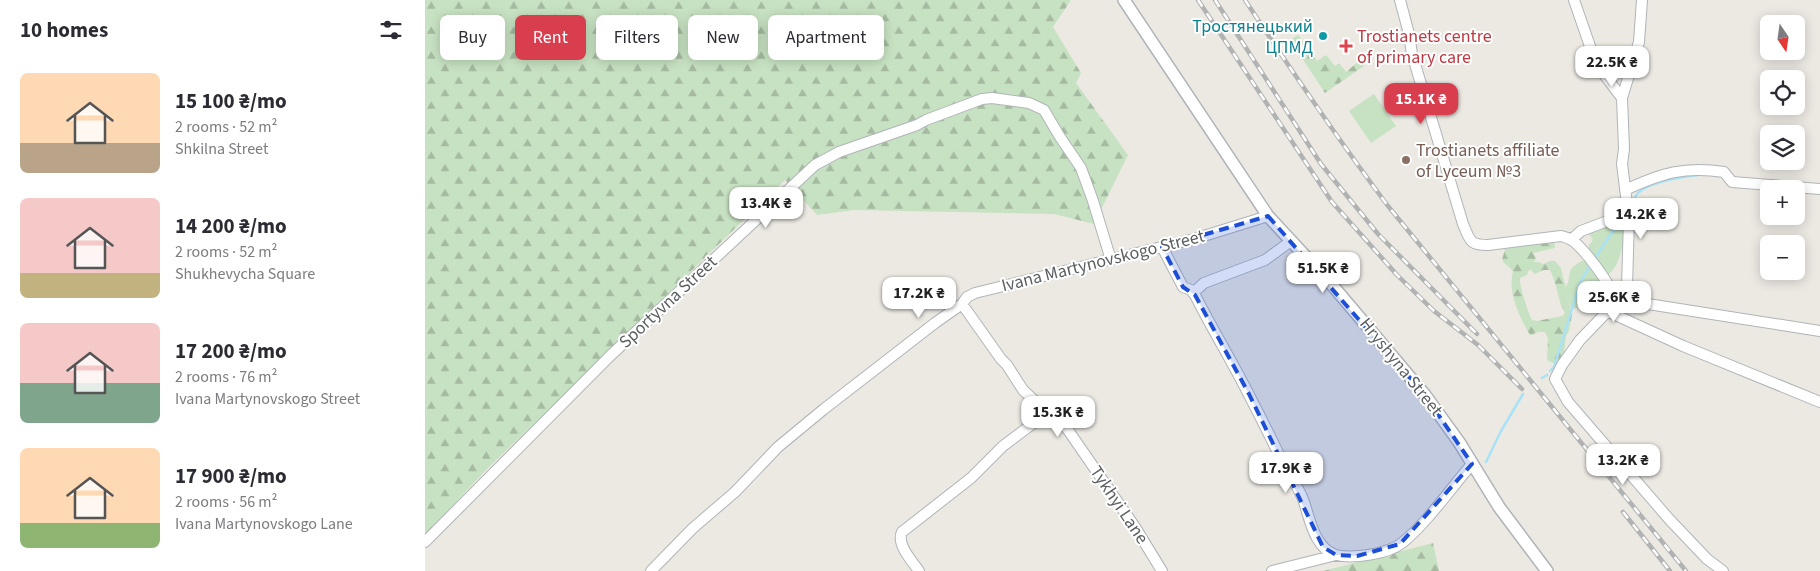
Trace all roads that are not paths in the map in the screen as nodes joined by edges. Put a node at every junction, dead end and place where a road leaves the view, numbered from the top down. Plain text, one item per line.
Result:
1 (1124, 0) edge
2 (1400, 0) edge
3 (1574, 0) edge
4 (1642, 0) edge
5 (1622, 98) junction
6 (1820, 189) edge
7 (1625, 190) junction
8 (1268, 216) junction
9 (1610, 220) dead end
10 (1571, 240) junction
11 (1291, 241) junction
12 (1163, 247) junction
13 (1111, 260) junction
14 (1193, 293) junction
15 (1618, 299) junction
16 (962, 304) junction
17 (1609, 312) junction
18 (1820, 331) edge
19 (1820, 402) edge
20 (1051, 410) junction
21 (1472, 464) junction
22 (425, 542) edge
23 (1336, 555) junction
24 (651, 571) edge
25 (919, 571) edge
26 (1162, 571) edge
27 (1272, 571) edge
28 (1547, 571) edge
29 (1723, 571) edge

1 - 8 street, Hryshyna Street
2 - 10 street
3 - 5 street
4 - 5 street
5 - 7 street
6 - 7 street
7 - 15 street
8 - 11 street, Hryshyna Street
8 - 12 street, Ivana Martynovskogo Street
9 - 10 street
10 - 15 street
11 - 14 street
11 - 21 street, Hryshyna Street
12 - 13 street, Ivana Martynovskogo Street
12 - 14 street
13 - 16 street, Ivana Martynovskogo Street
13 - 22 street, Sportyvna Street
14 - 23 street
15 - 17 street
15 - 18 street
16 - 20 street, Tykhyi Lane
16 - 24 street, Ivana Martynovskogo Street
17 - 19 street
17 - 29 street
20 - 25 street
20 - 26 street, Tykhyi Lane
21 - 23 street
21 - 28 street, Hryshyna Street
23 - 27 street

